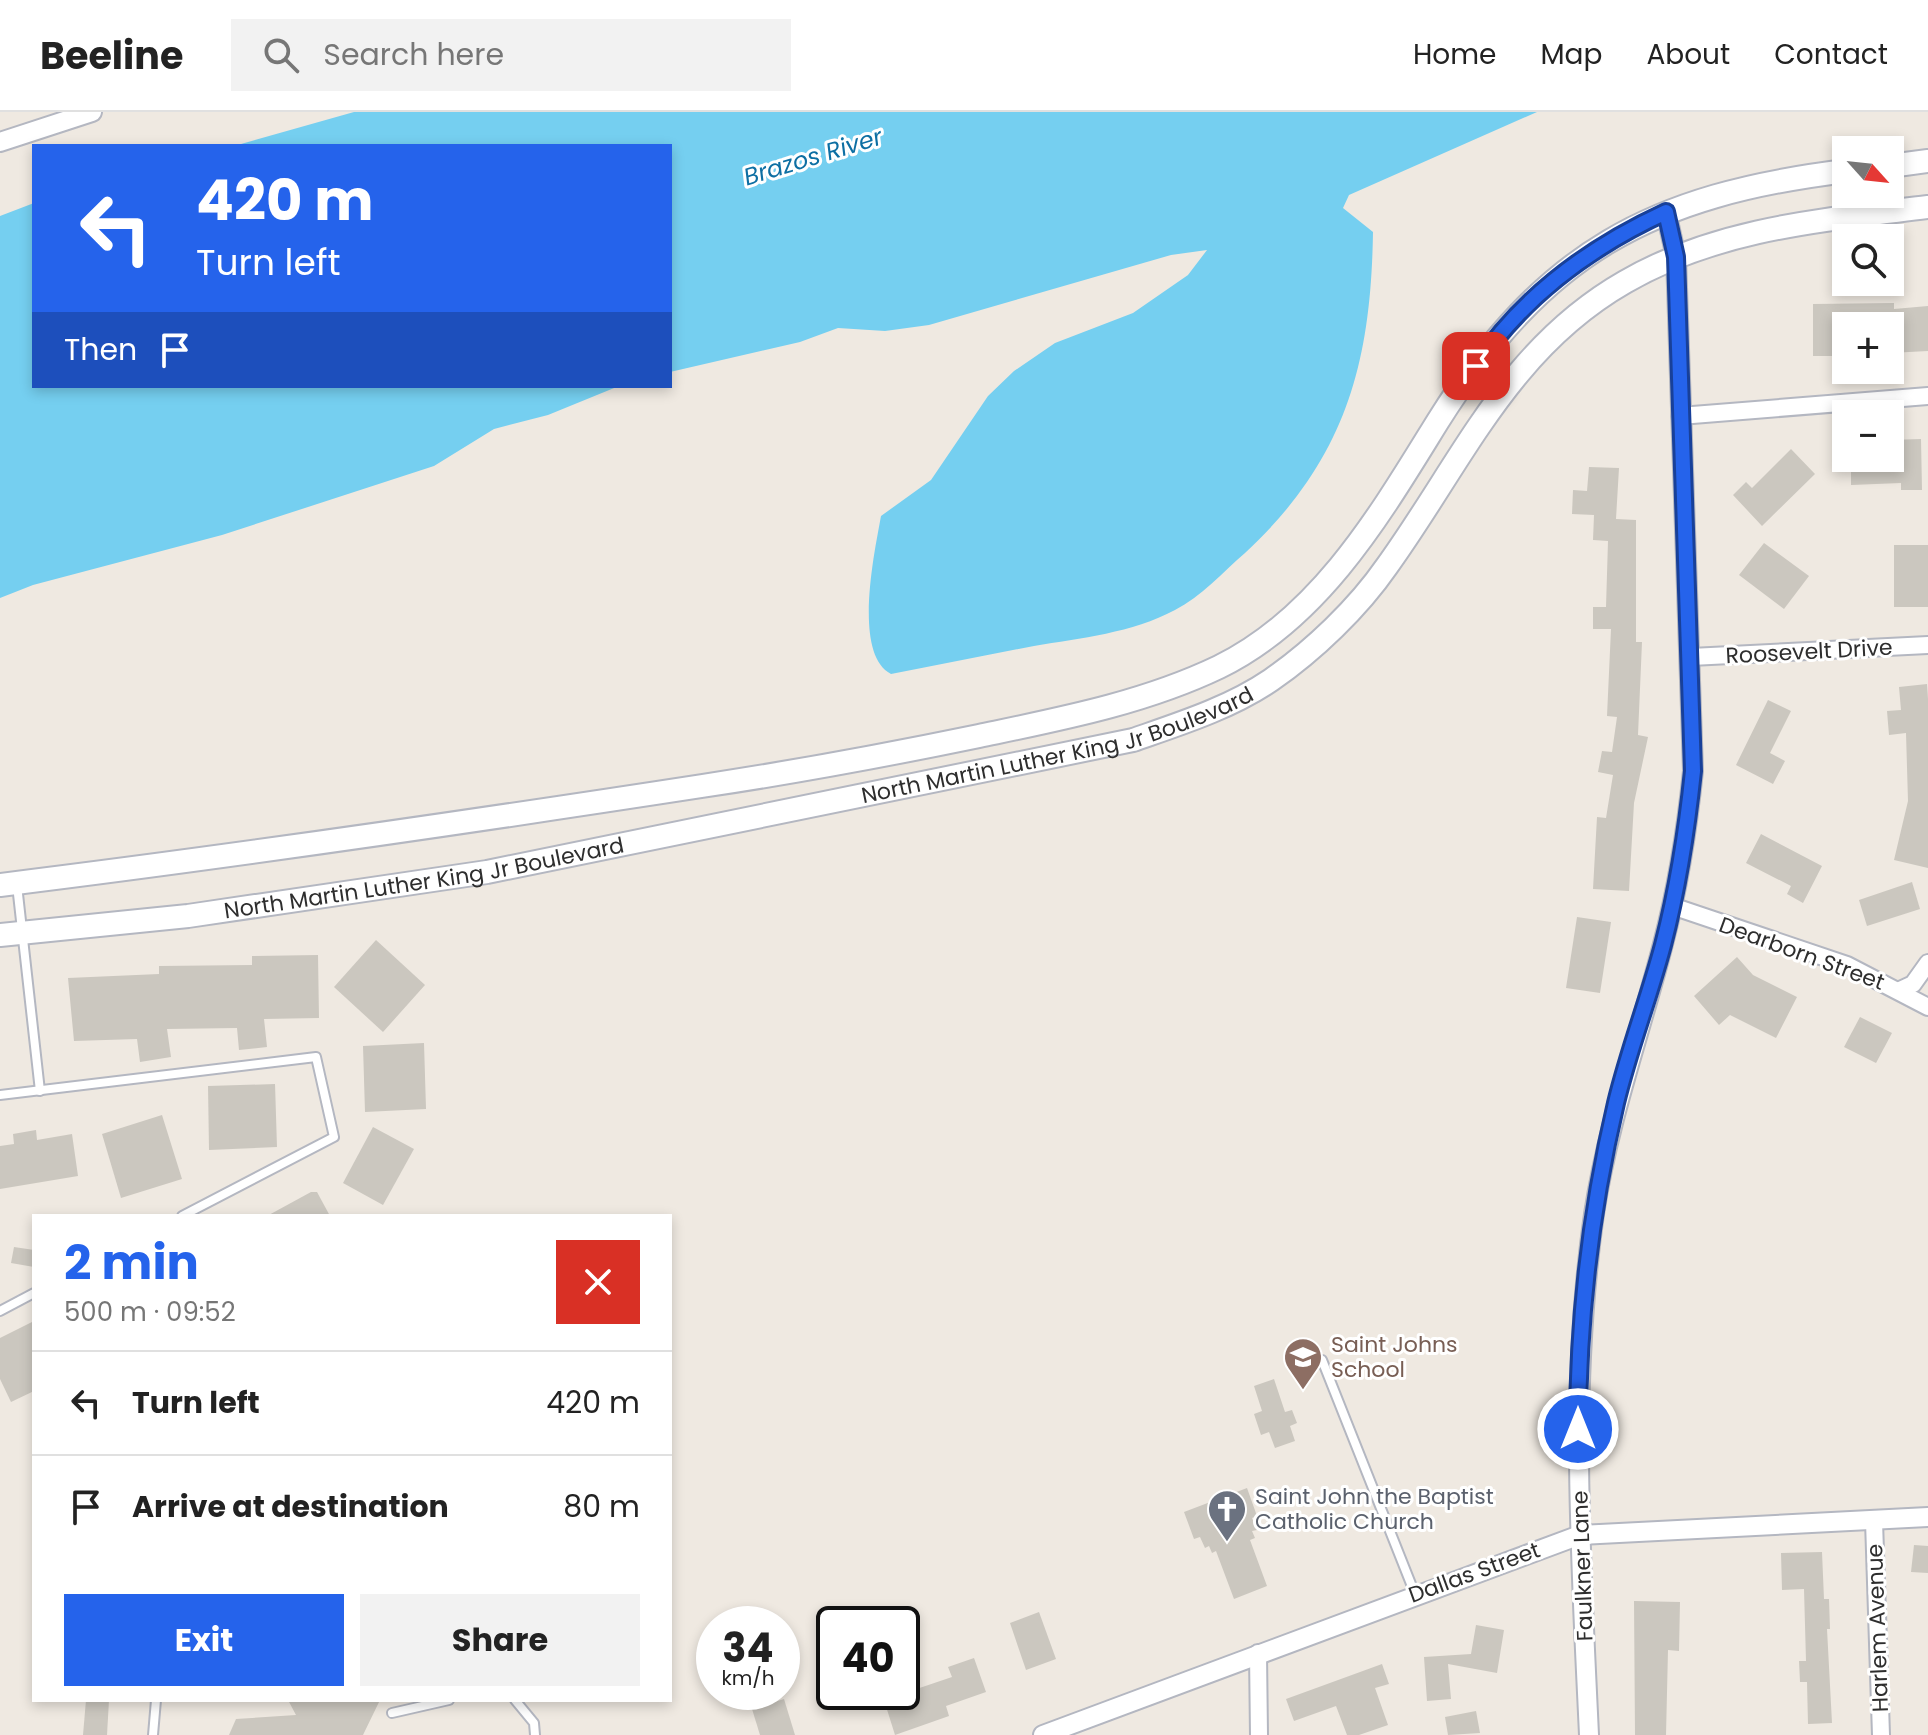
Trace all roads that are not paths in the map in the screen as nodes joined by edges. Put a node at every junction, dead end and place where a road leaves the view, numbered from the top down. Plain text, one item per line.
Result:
1 (92, 112) edge
2 (0, 142) edge
3 (1928, 161) edge
4 (1904, 164) edge
5 (1832, 173) edge
6 (1928, 207) edge
7 (1666, 212) junction
8 (1676, 257) junction
9 (1928, 396) edge
10 (1680, 416) junction
11 (1928, 645) edge
12 (1691, 657) junction
13 (8, 884) edge
14 (1672, 906) junction
15 (11, 934) edge
16 (1928, 963) edge
17 (1900, 990) junction
18 (1928, 1007) edge
19 (0, 1089) edge
20 (40, 1091) junction
21 (0, 1095) edge
22 (186, 1214) edge
23 (32, 1294) edge
24 (0, 1311) edge
25 (1322, 1360) dead end
26 (1928, 1517) edge
27 (1874, 1521) junction
28 (1580, 1535) junction
29 (1415, 1594) junction
30 (1258, 1653) junction
31 (156, 1702) edge
32 (440, 1702) edge
33 (517, 1702) edge
34 (392, 1713) dead end
35 (153, 1735) edge
36 (535, 1735) edge
37 (1043, 1735) edge
38 (1259, 1735) edge
39 (1589, 1735) edge
40 (1881, 1735) edge

1 - 2 street
3 - 4 main road
5 - 7 main road, North Martin Luther King Jr Boulevard
6 - 8 main road, North Martin Luther King Jr Boulevard
7 - 8 street, Faulkner Lane
7 - 13 main road, North Martin Luther King Jr Boulevard
8 - 10 street, Faulkner Lane
8 - 15 main road, North Martin Luther King Jr Boulevard
9 - 10 street
10 - 12 street, Faulkner Lane
11 - 12 street, Roosevelt Drive
12 - 14 street, Faulkner Lane
13 - 15 lane
14 - 17 street, Dearborn Street
14 - 28 street, Faulkner Lane
15 - 20 lane
16 - 17 street
17 - 18 street, Dearborn Street
19 - 21 lane
20 - 21 lane
20 - 22 lane
23 - 24 lane
25 - 29 lane
26 - 27 street, Dallas Street
27 - 28 street, Dallas Street
27 - 40 street, Harlem Avenue
28 - 29 street, Dallas Street
28 - 39 street, Faulkner Lane
29 - 30 street, Dallas Street
30 - 37 street, Dallas Street
30 - 38 street
31 - 35 lane
32 - 34 lane
33 - 36 lane

